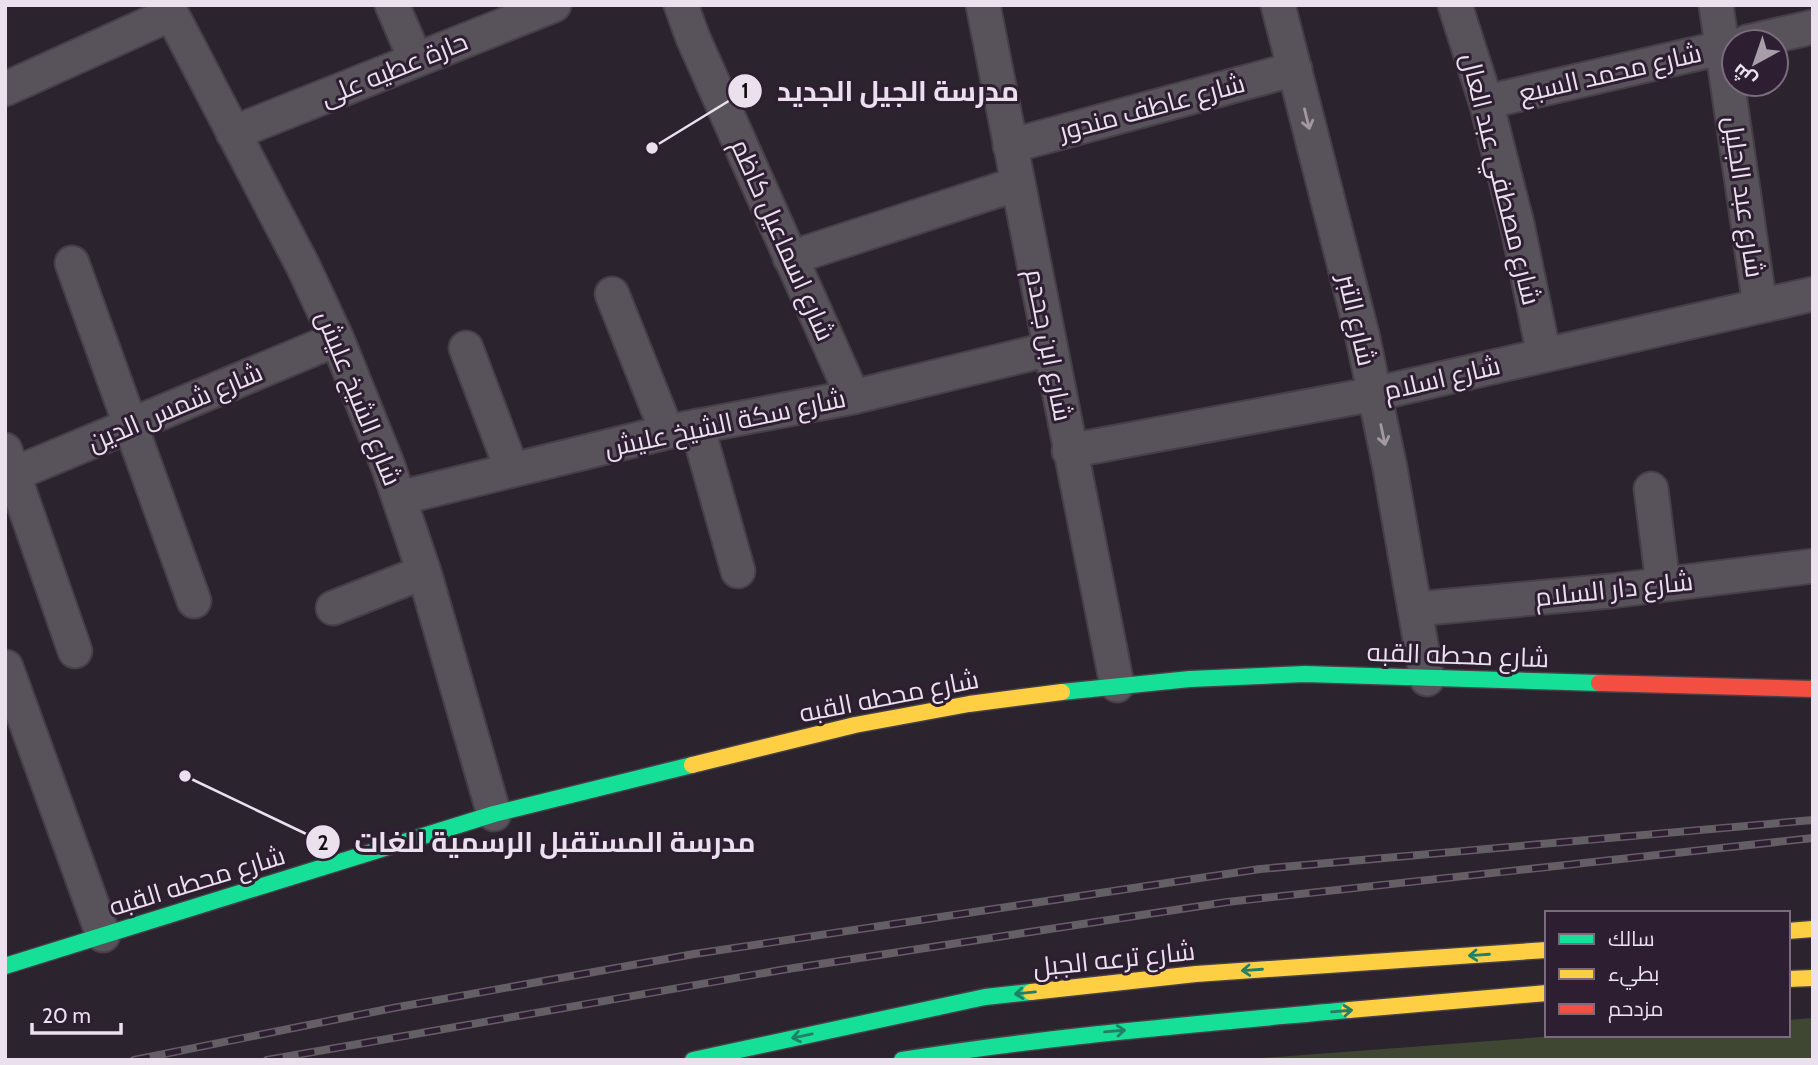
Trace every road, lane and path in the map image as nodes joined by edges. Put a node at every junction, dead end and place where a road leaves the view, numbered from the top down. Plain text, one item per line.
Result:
1 (392, 5) edge
2 (681, 5) edge
3 (983, 5) edge
4 (1278, 5) edge
5 (1455, 5) edge
6 (1716, 5) edge
7 (549, 6) edge
8 (169, 9) edge
9 (1813, 27) edge
10 (1726, 28) edge
11 (1790, 32) edge
12 (1720, 48) edge
13 (416, 60) junction
14 (1295, 69) junction
15 (5, 89) edge
16 (1739, 98) edge
17 (1486, 102) junction
18 (233, 133) junction
19 (1010, 146) junction
20 (1017, 184) junction
21 (790, 258) junction
22 (72, 263) dead end
23 (612, 294) dead end
24 (1813, 294) edge
25 (1760, 306) junction
26 (337, 340) junction
27 (466, 348) dead end
28 (1050, 349) junction
29 (1544, 355) junction
30 (1374, 394) junction
31 (853, 397) junction
32 (131, 426) junction
33 (682, 429) junction
34 (1069, 451) junction
35 (9, 462) edge
36 (512, 470) junction
37 (1651, 489) dead end
38 (399, 498) junction
39 (1813, 566) edge
40 (738, 571) dead end
41 (424, 572) junction
42 (1662, 584) junction
43 (194, 601) dead end
44 (333, 608) dead end
45 (1416, 609) junction
46 (75, 651) dead end
47 (6, 667) edge
48 (1427, 679) junction
49 (1117, 685) junction
50 (1813, 689) edge
51 (494, 814) junction
52 (1813, 929) edge
53 (1790, 931) edge
54 (103, 936) junction
55 (1545, 951) edge
56 (5, 967) edge
57 (1813, 978) edge
58 (1790, 979) edge
59 (1537, 990) edge
60 (693, 1060) edge
61 (902, 1060) edge

1 - 13 street
2 - 21 street, شارع اسماعيل كاظم
3 - 19 street, شارع ابن جحدم
4 - 14 street, شارع التبر
5 - 17 street, شارع مصطفي عبد العال
6 - 10 street, شارع عبد الجليل
7 - 13 street, حارة عطيه على
8 - 15 street
8 - 18 street, شارع الشيخ عليش
9 - 11 street, شارع محمد السبع
12 - 17 street, شارع محمد السبع
13 - 18 street, حارة عطيه على
14 - 19 street, شارع عاطف مندور
14 -> 30 street, شارع التبر
16 - 25 street, شارع عبد الجليل
17 - 29 street, شارع مصطفي عبد العال
18 - 26 street, شارع الشيخ عليش
19 - 20 street, شارع ابن جحدم
20 - 21 street
20 - 28 street, شارع ابن جحدم
21 - 31 street, شارع اسماعيل كاظم
22 - 32 street
23 - 33 street
24 - 25 street, شارع اسلام
25 - 29 street, شارع اسلام
26 - 32 street, شارع شمس الدين
26 - 38 street, شارع الشيخ عليش
27 - 36 street
28 - 31 street, شارع سكة الشيخ عليش
28 - 34 street, شارع ابن جحدم
29 - 30 street, شارع اسلام
30 - 34 street, شارع اسلام
30 -> 45 street, شارع التبر
31 - 33 street, شارع سكة الشيخ عليش
32 - 35 street, شارع شمس الدين
32 - 43 street
33 - 36 street, شارع سكة الشيخ عليش
33 - 40 street
34 - 49 street, شارع ابن جحدم
35 - 46 street
36 - 38 street, شارع سكة الشيخ عليش
37 - 42 street
38 - 41 street, شارع الشيخ عليش
39 - 42 street, شارع دار السلام
41 - 44 street
41 - 51 street, شارع الشيخ عليش
42 - 45 street, شارع دار السلام
45 - 48 street, شارع التبر
47 - 54 street
48 - 49 main road, شارع محطه القبه
48 - 50 main road, شارع محطه القبه
49 - 51 main road, شارع محطه القبه
51 - 54 main road, شارع محطه القبه
52 - 53 main road
54 - 56 main road, شارع محطه القبه
55 -> 60 main road, شارع ترعه الجبل
57 - 58 main road
61 -> 59 main road

